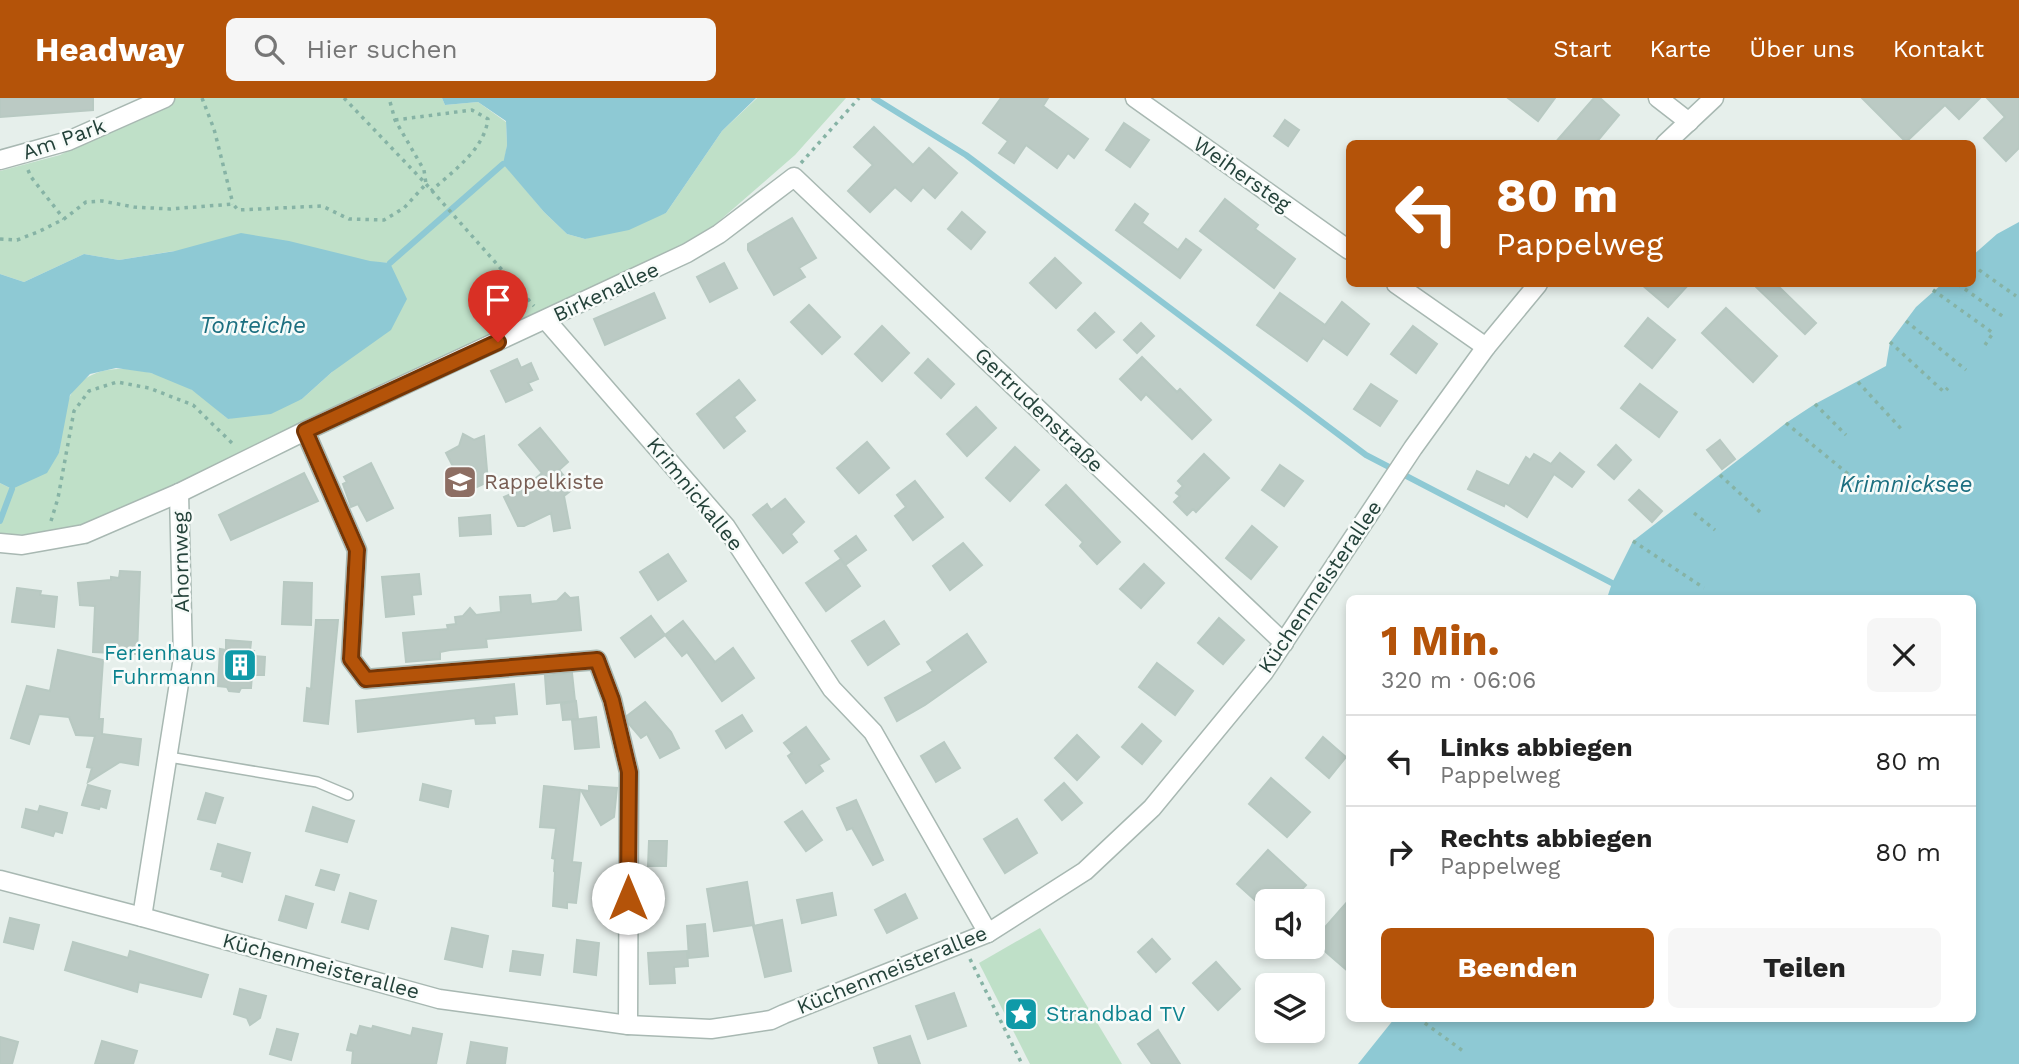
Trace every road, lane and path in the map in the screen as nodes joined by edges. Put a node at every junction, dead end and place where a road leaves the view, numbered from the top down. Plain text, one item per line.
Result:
1 (165, 98) edge
2 (202, 98) edge
3 (344, 98) edge
4 (389, 98) edge
5 (859, 98) edge
6 (1135, 98) edge
7 (1658, 98) edge
8 (1714, 98) edge
9 (395, 120) junction
10 (1689, 122) junction
11 (1669, 140) edge
12 (23, 154) junction
13 (0, 160) edge
14 (794, 177) junction
15 (426, 184) junction
16 (431, 191) junction
17 (233, 204) junction
18 (64, 219) junction
19 (0, 239) edge
20 (1346, 248) edge
21 (1976, 268) edge
22 (1400, 287) edge
23 (1536, 287) edge
24 (1962, 287) edge
25 (1933, 290) dead end
26 (2017, 296) dead end
27 (2005, 318) dead end
28 (546, 320) junction
29 (1906, 321) dead end
30 (1890, 342) dead end
31 (1985, 345) dead end
32 (1486, 347) junction
33 (1966, 370) dead end
34 (1858, 382) dead end
35 (1948, 388) dead end
36 (1815, 404) dead end
37 (1786, 423) dead end
38 (305, 431) junction
39 (1904, 432) dead end
40 (1846, 435) dead end
41 (248, 459) junction
42 (1720, 475) dead end
43 (1853, 478) dead end
44 (180, 493) junction
45 (1760, 512) dead end
46 (1694, 513) dead end
47 (1715, 530) dead end
48 (1633, 541) dead end
49 (0, 543) edge
50 (45, 543) junction
51 (1704, 588) dead end
52 (1284, 643) junction
53 (169, 757) junction
54 (348, 795) dead end
55 (0, 880) edge
56 (142, 917) junction
57 (988, 933) junction
58 (962, 944) junction
59 (1423, 1022) edge
60 (628, 1025) junction
61 (1463, 1051) dead end
62 (1022, 1064) edge

1 - 12 street, Am Park
2 - 17 path
3 - 15 path
4 - 9 path
5 - 14 path
6 - 20 street, Weihersteg
7 - 10 street
8 - 10 street
9 - 15 path
9 - 16 path
10 - 11 street
12 - 13 street, Am Park
12 - 18 path
14 - 28 street, Birkenallee
14 - 52 street, Gertrudenstraße
15 - 16 path
15 - 17 path
16 - 28 path
17 - 18 path
18 - 19 path
21 - 26 path
22 - 32 street
23 - 32 street, Küchenmeisterallee
24 - 27 path
25 - 31 path
28 - 38 street, Birkenallee
28 - 57 street, Krimnickallee
29 - 33 path
30 - 35 path
32 - 52 street, Küchenmeisterallee
34 - 39 path
36 - 40 path
37 - 43 path
38 - 41 street, Birkenallee
38 - 60 street
41 - 44 street, Birkenallee
41 - 50 path
42 - 45 path
44 - 50 street, Birkenallee
44 - 53 street, Ahornweg
46 - 47 path
48 - 51 path
49 - 50 street, Birkenallee
52 - 57 street, Küchenmeisterallee
53 - 54 lane
53 - 56 street, Ahornweg
55 - 56 street, Küchenmeisterallee
56 - 60 street, Küchenmeisterallee
57 - 58 street, Küchenmeisterallee
58 - 60 street, Küchenmeisterallee
58 - 62 path
59 - 61 path

